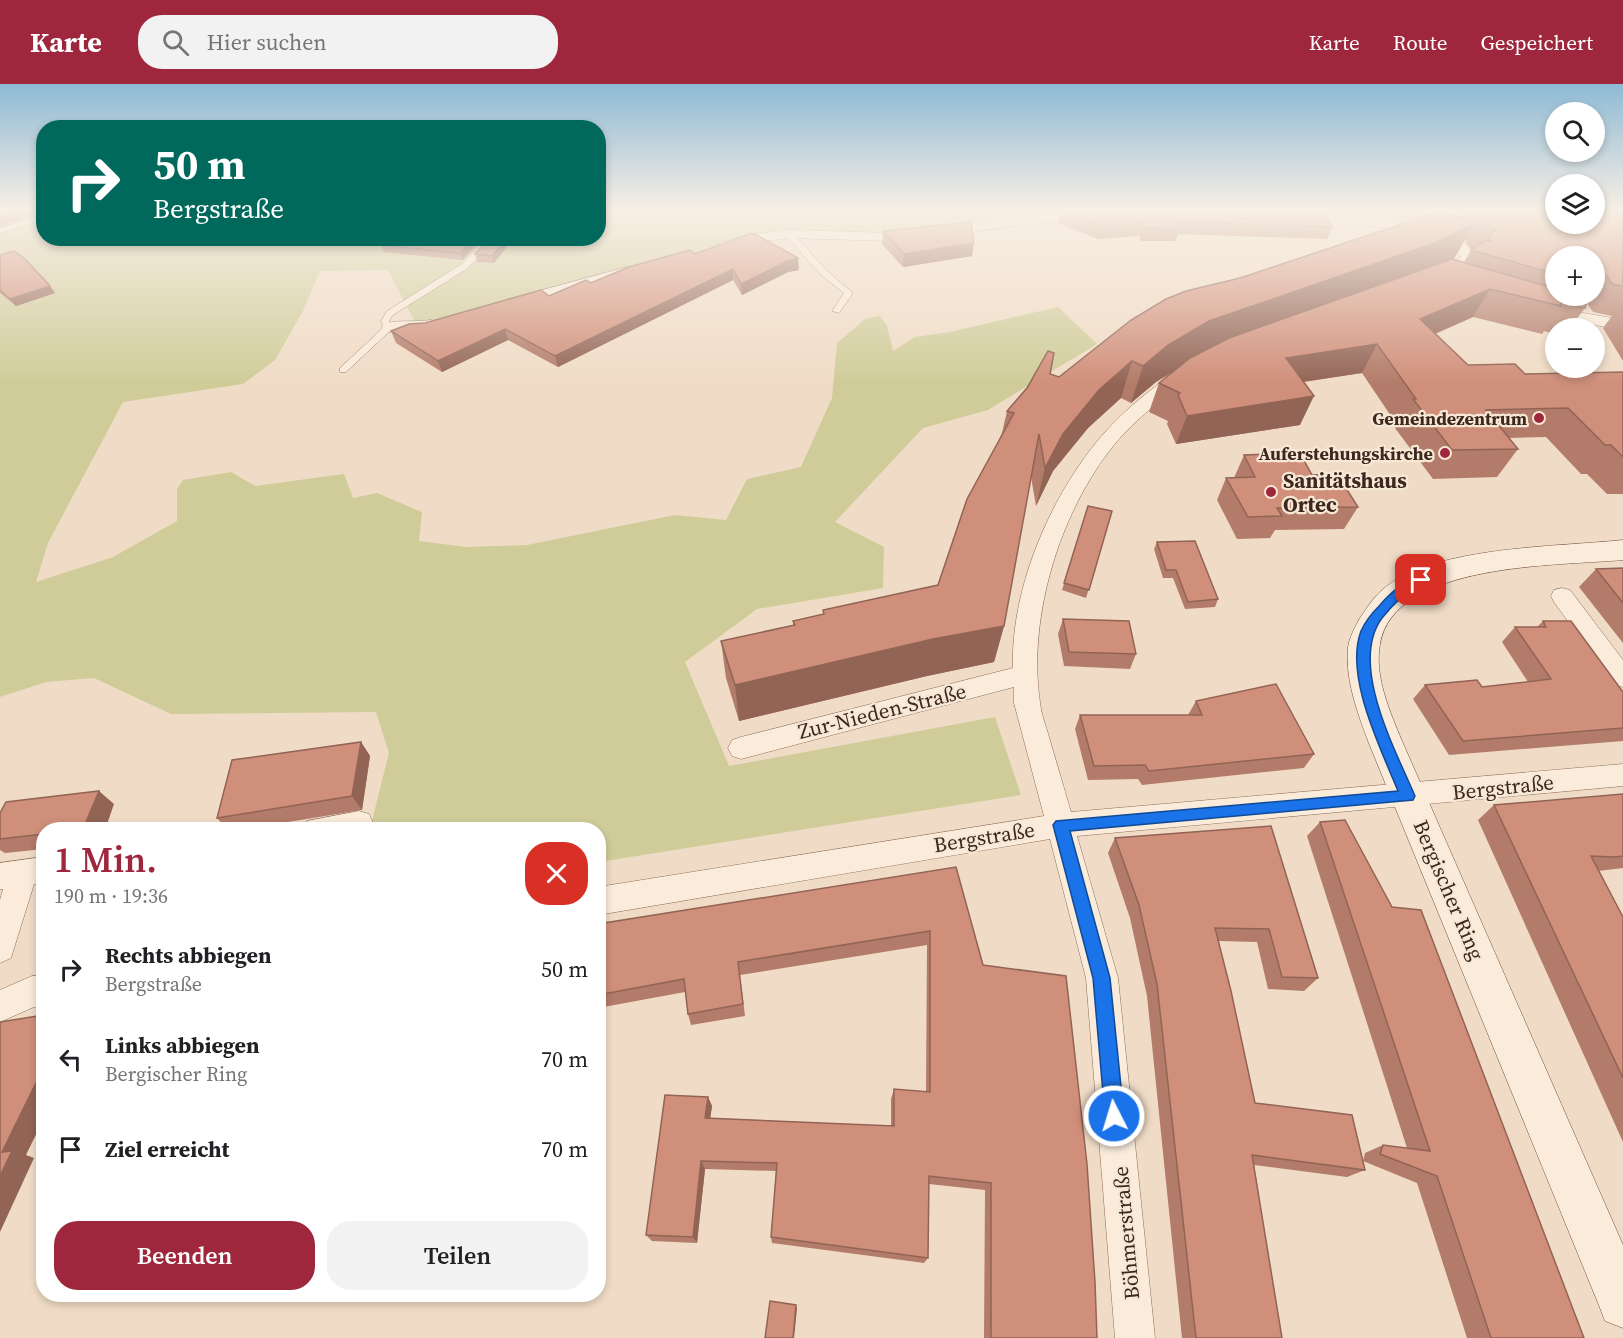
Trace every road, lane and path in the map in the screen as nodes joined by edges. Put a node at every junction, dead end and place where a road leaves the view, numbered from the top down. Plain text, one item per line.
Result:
1 (463, 268) edge
2 (644, 268) edge
3 (819, 268) edge
4 (1455, 268) edge
5 (1458, 285) edge
6 (498, 307) edge
7 (1528, 307) edge
8 (836, 311) dead end
9 (441, 322) edge
10 (1623, 325) edge
11 (389, 327) junction
12 (1202, 364) edge
13 (343, 370) dead end
14 (1623, 550) edge
15 (1562, 596) dead end
16 (1023, 675) junction
17 (1623, 678) edge
18 (741, 748) dead end
19 (1623, 775) edge
20 (1408, 796) junction
21 (1061, 825) junction
22 (22, 873) edge
23 (606, 900) edge
24 (0, 948) edge
25 (36, 991) edge
26 (0, 1006) edge
27 (1623, 1303) edge
28 (1135, 1338) edge

1 - 11 lane
2 - 6 street
3 - 8 lane
4 - 5 street
7 - 10 street
9 - 11 street
11 - 13 lane
12 - 16 street, Böhmerstraße
14 - 20 main road, Bergischer Ring
15 - 17 street
16 - 18 street, Zur-Nieden-Straße
16 - 21 street, Böhmerstraße
19 - 20 street, Bergstraße
20 - 21 street, Bergstraße
20 - 27 main road, Bergischer Ring
21 - 23 street, Bergstraße
21 - 28 street, Böhmerstraße
22 - 24 street
25 - 26 street

